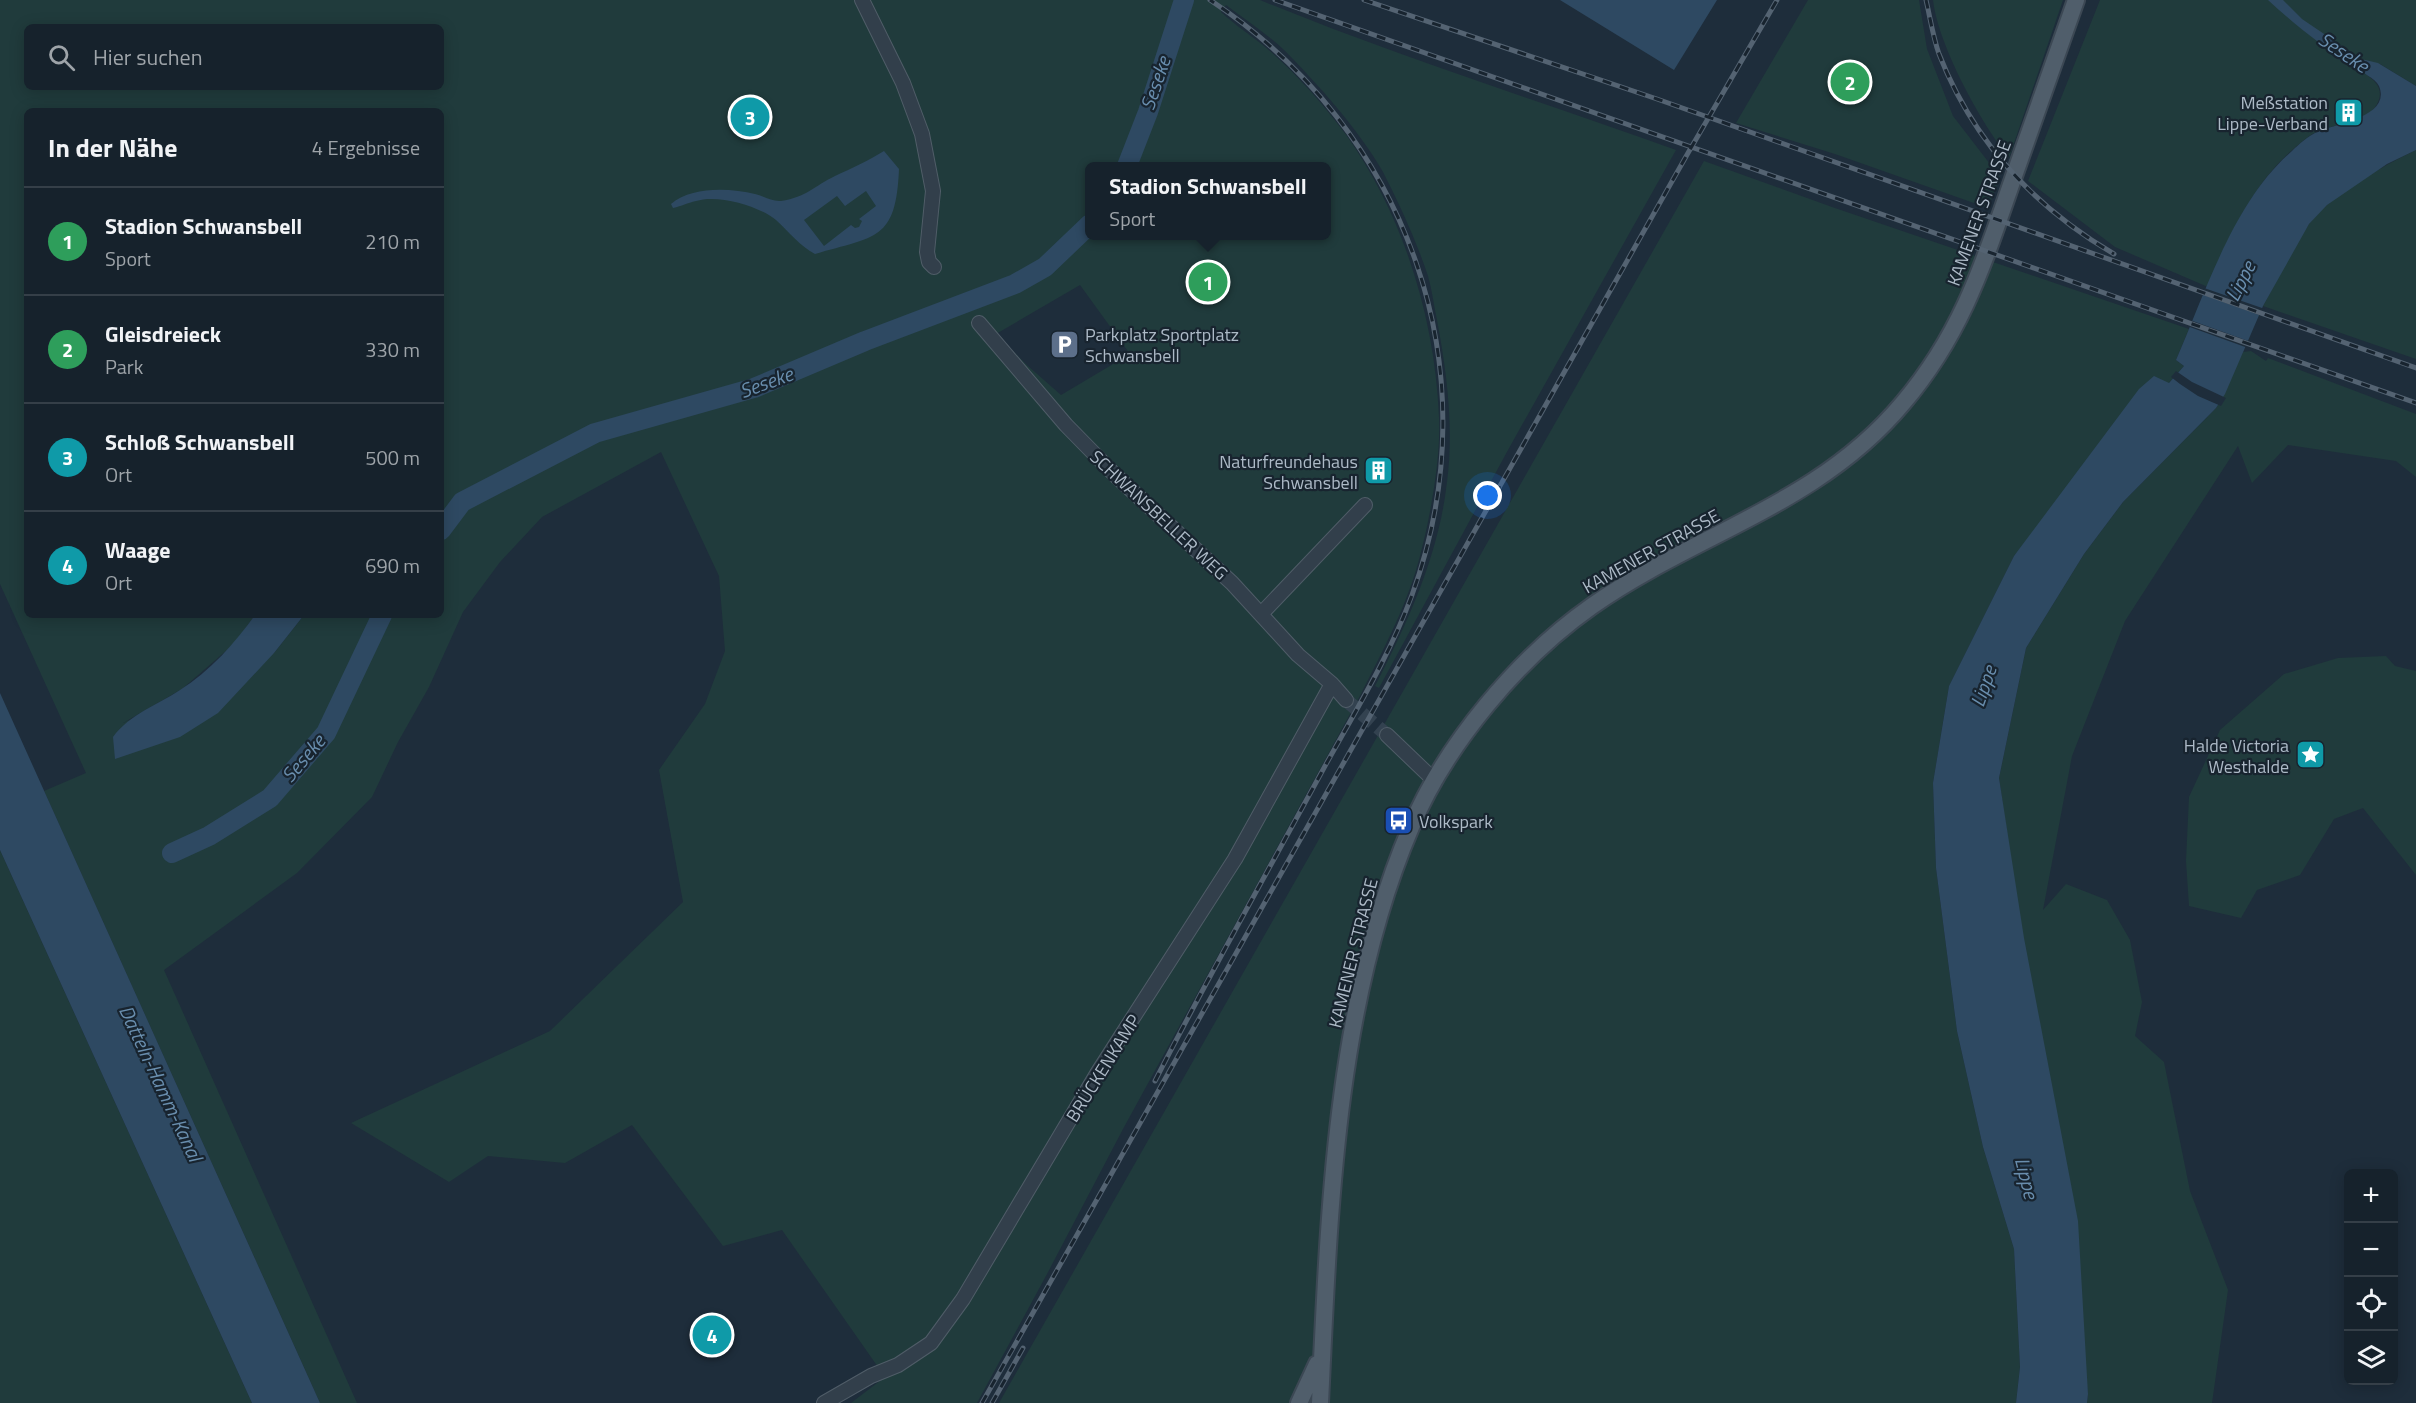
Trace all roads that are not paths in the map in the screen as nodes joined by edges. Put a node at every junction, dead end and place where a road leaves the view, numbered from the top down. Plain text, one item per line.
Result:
1 (862, 0) edge
2 (2076, 0) edge
3 (934, 267) dead end
4 (979, 322) dead end
5 (1365, 505) dead end
6 (1262, 613) junction
7 (1332, 684) junction
8 (1346, 700) tunnel mouth
9 (1386, 735) tunnel mouth
10 (1435, 781) junction
11 (1322, 1352) junction
12 (824, 1403) edge
13 (1299, 1403) edge
14 (1320, 1403) edge

1 - 3 street
2 - 10 main road, KAMENER STRASSE
4 - 6 street, SCHWANSBELLER WEG
5 - 6 street
6 - 7 street, SCHWANSBELLER WEG
7 - 8 street, SCHWANSBELLER WEG
7 - 12 street, BRÜCKENKAMP
9 - 10 street
10 - 11 main road, KAMENER STRASSE
11 - 13 main road
11 - 14 main road, KAMENER STRASSE

